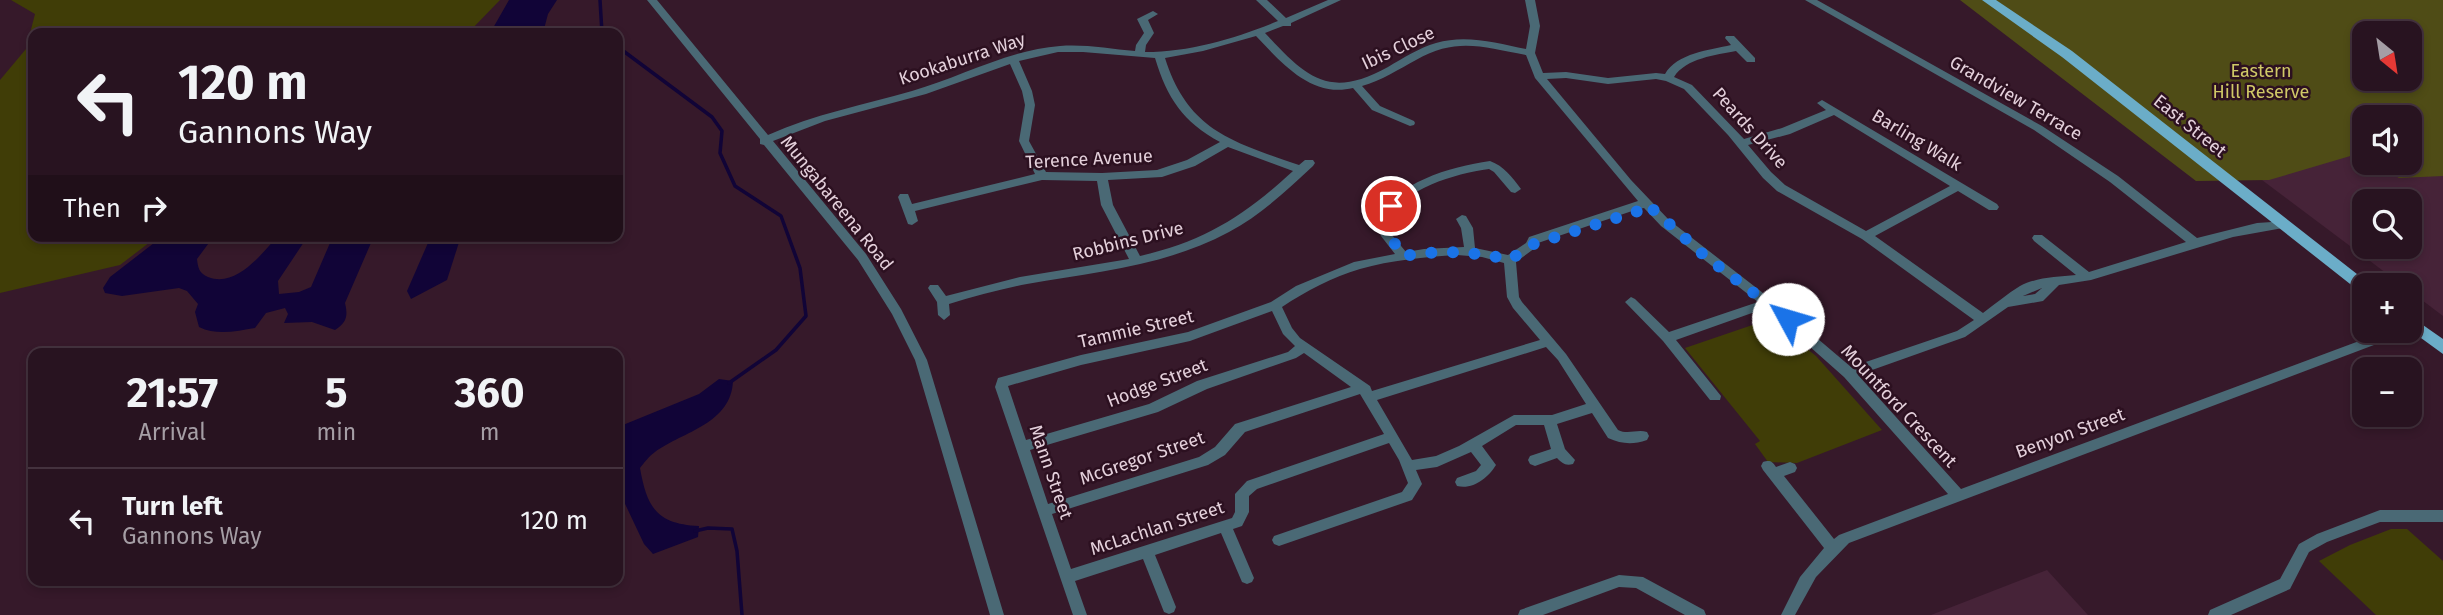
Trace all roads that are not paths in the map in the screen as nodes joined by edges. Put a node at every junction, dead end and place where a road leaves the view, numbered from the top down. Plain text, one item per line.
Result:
1 (652, 0) edge
2 (1261, 0) edge
3 (1336, 0) edge
4 (1530, 0) edge
5 (1810, 0) edge
6 (1988, 0) edge
7 (1130, 14) dead end
8 (1287, 23) junction
9 (1258, 32) junction
10 (1730, 38) dead end
11 (1738, 47) junction
12 (1530, 53) junction
13 (1140, 54) junction
14 (1159, 55) junction
15 (1013, 59) junction
16 (1751, 60) dead end
17 (1539, 76) junction
18 (1668, 78) junction
19 (1356, 85) junction
20 (1822, 103) dead end
21 (1833, 111) junction
22 (1411, 122) dead end
23 (764, 141) junction
24 (1226, 143) junction
25 (1742, 143) junction
26 (1042, 176) junction
27 (1102, 177) junction
28 (1959, 186) junction
29 (1515, 190) dead end
30 (1647, 204) junction
31 (1993, 207) dead end
32 (2267, 212) junction
33 (1460, 219) dead end
34 (912, 221) dead end
35 (2283, 224) junction
36 (2245, 228) junction
37 (1866, 236) junction
38 (2038, 238) dead end
39 (2193, 242) junction
40 (1470, 252) junction
41 (1403, 256) junction
42 (1136, 260) junction
43 (1510, 260) junction
44 (2087, 278) junction
45 (2352, 278) edge
46 (2056, 281) joint
47 (934, 288) dead end
48 (943, 301) junction
49 (1631, 302) dead end
50 (1768, 303) junction
51 (1275, 305) junction
52 (2003, 305) joint
53 (1641, 314) junction
54 (944, 315) dead end
55 (1627, 318) dead end
56 (1983, 320) junction
57 (2422, 335) edge
58 (1667, 338) junction
59 (1547, 342) junction
60 (2363, 343) edge
61 (1303, 347) junction
62 (2443, 348) edge
63 (1849, 373) junction
64 (1003, 382) joint
65 (1704, 382) junction
66 (1689, 387) dead end
67 (1366, 393) junction
68 (1716, 396) dead end
69 (1594, 407) junction
70 (1549, 420) junction
71 (1642, 436) dead end
72 (1392, 437) junction
73 (1473, 445) junction
74 (1022, 447) junction
75 (1535, 460) dead end
76 (1409, 466) junction
77 (1790, 468) dead end
78 (1462, 482) dead end
79 (1957, 495) junction
80 (1044, 510) junction
81 (2443, 516) edge
82 (1225, 526) junction
83 (1279, 540) dead end
84 (1833, 548) junction
85 (1147, 552) junction
86 (1067, 577) junction
87 (1247, 578) dead end
88 (1169, 607) dead end
89 (1531, 614) edge
90 (997, 615) edge
91 (1080, 615) edge
92 (1699, 615) edge
93 (1788, 615) edge
94 (2215, 615) edge

1 - 23 street, Mungabareena Road
2 - 8 street
3 - 8 street, Kookaburra Way
4 - 12 street, Mountford Crescent
5 - 39 street, Grandview Terrace
6 - 32 main road, East Street
7 - 13 street
8 - 9 street, Kookaburra Way
9 - 14 street, Kookaburra Way
9 - 19 street, Ibis Close
10 - 11 street
11 - 16 street
11 - 18 street
12 - 17 street, Mountford Crescent
12 - 19 street, Ibis Close
13 - 14 street, Kookaburra Way
13 - 15 street, Kookaburra Way
14 - 24 street, Robbins Drive
15 - 23 street, Kookaburra Way
15 - 26 street
17 - 18 street, Peards Drive
17 - 30 street, Mountford Crescent
18 - 25 street, Peards Drive
19 - 22 street
20 - 21 street, Barling Walk
21 - 25 street
21 - 28 street, Barling Walk
23 - 90 street, Mungabareena Road
24 - 27 street, Terence Avenue
24 - 42 street, Robbins Drive
25 - 37 street, Peards Drive
26 - 27 street, Terence Avenue
26 - 34 street, Terence Avenue
27 - 42 street
28 - 31 street, Barling Walk
28 - 37 street
29 - 41 street
30 - 43 street
30 - 50 street, Mountford Crescent
32 - 35 main road, East Street
32 - 36 street
33 - 40 street
35 - 36 street
35 - 45 main road, East Street
36 - 39 street
37 - 56 street, Peards Drive
38 - 44 street
39 - 44 street
40 - 41 street, Tammie Street
40 - 43 street, Tammie Street
41 - 51 street, Tammie Street
42 - 48 street, Robbins Drive
43 - 59 street
44 - 46 street
46 - 52 street
47 - 48 street
48 - 54 street
49 - 53 street
50 - 58 street
50 - 63 street, Mountford Crescent
51 - 61 street
51 - 64 street, Tammie Street
52 - 56 street
53 - 55 street
53 - 58 street
56 - 63 street
57 - 62 main road
58 - 65 street
59 - 67 street, McGregor Street
59 - 69 street
60 - 79 street, Benyon Street
61 - 67 street
61 - 74 street, Hodge Street
63 - 79 street, Mountford Crescent
64 - 74 street, Mann Street
65 - 66 street
65 - 68 street
67 - 72 street
67 - 80 street, McGregor Street
69 - 70 street
69 - 71 street
70 - 73 street
70 - 75 street
72 - 76 street
72 - 82 street, McLachlan Street
73 - 76 street
73 - 78 street
74 - 80 street, Mann Street
76 - 83 street
77 - 84 street
79 - 84 street, Benyon Street
80 - 86 street, Mann Street
81 - 94 street
82 - 85 street, McLachlan Street
82 - 87 street
84 - 93 street, Benyon Street
85 - 86 street, McLachlan Street
85 - 88 street
86 - 91 street, Mann Street
89 - 92 street

